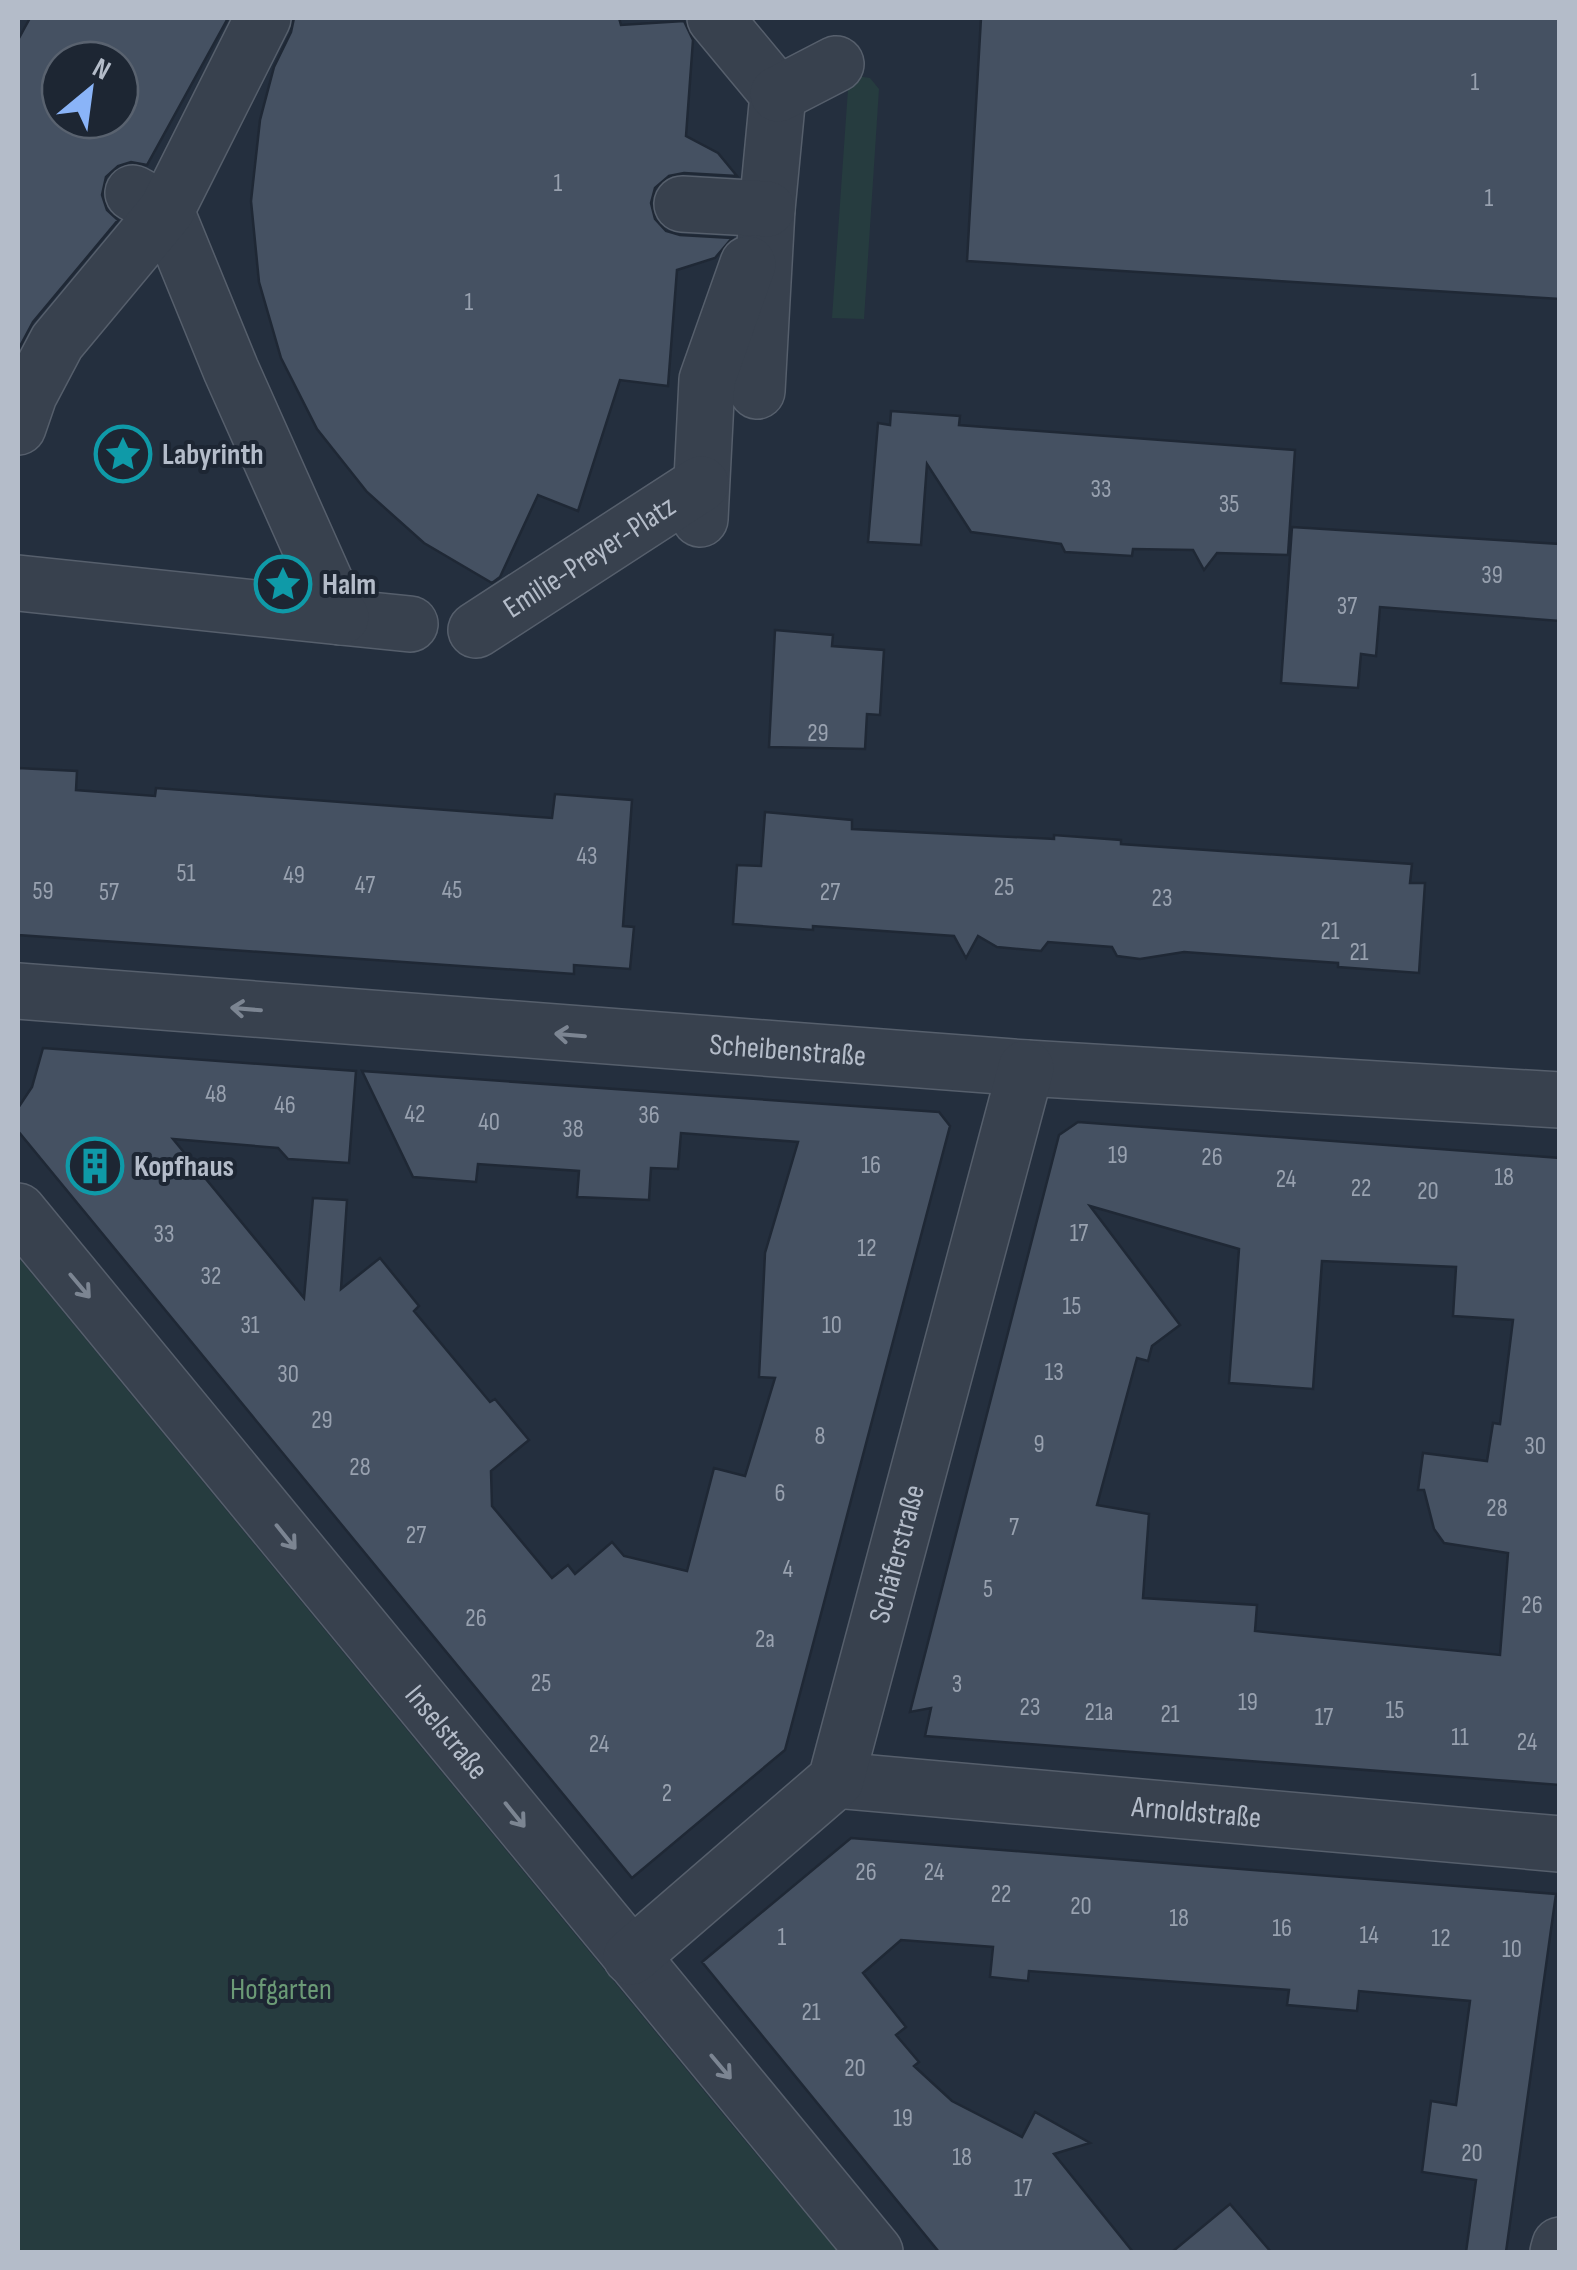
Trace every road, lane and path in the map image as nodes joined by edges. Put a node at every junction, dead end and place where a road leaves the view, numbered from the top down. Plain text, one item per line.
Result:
1 (263, 18) edge
2 (715, 18) edge
3 (836, 64) dead end
4 (778, 94) junction
5 (149, 202) junction
6 (682, 204) dead end
7 (767, 209) junction
8 (18, 427) edge
9 (18, 583) edge
10 (341, 617) junction
11 (410, 624) dead end
12 (476, 630) dead end
13 (18, 991) edge
14 (1026, 1068) junction
15 (1560, 1100) edge
16 (18, 1211) edge
17 (836, 1780) junction
18 (1560, 1844) edge
19 (631, 1957) junction
20 (1560, 2245) edge
21 (875, 2252) edge
22 (1558, 2252) edge

1 - 5 street
2 - 4 street
3 - 4 street
4 - 7 street, Emilie-Preyer-Platz
5 - 8 street
5 - 10 street
6 - 7 street
7 - 12 street, Emilie-Preyer-Platz
9 - 10 street
10 - 11 street
14 -> 13 street, Scheibenstraße
14 - 15 street, Scheibenstraße
14 - 17 street, Schäferstraße
16 -> 19 street, Inselstraße
17 - 18 street, Arnoldstraße
17 - 19 street
19 -> 21 street, Inselstraße
20 - 22 street

